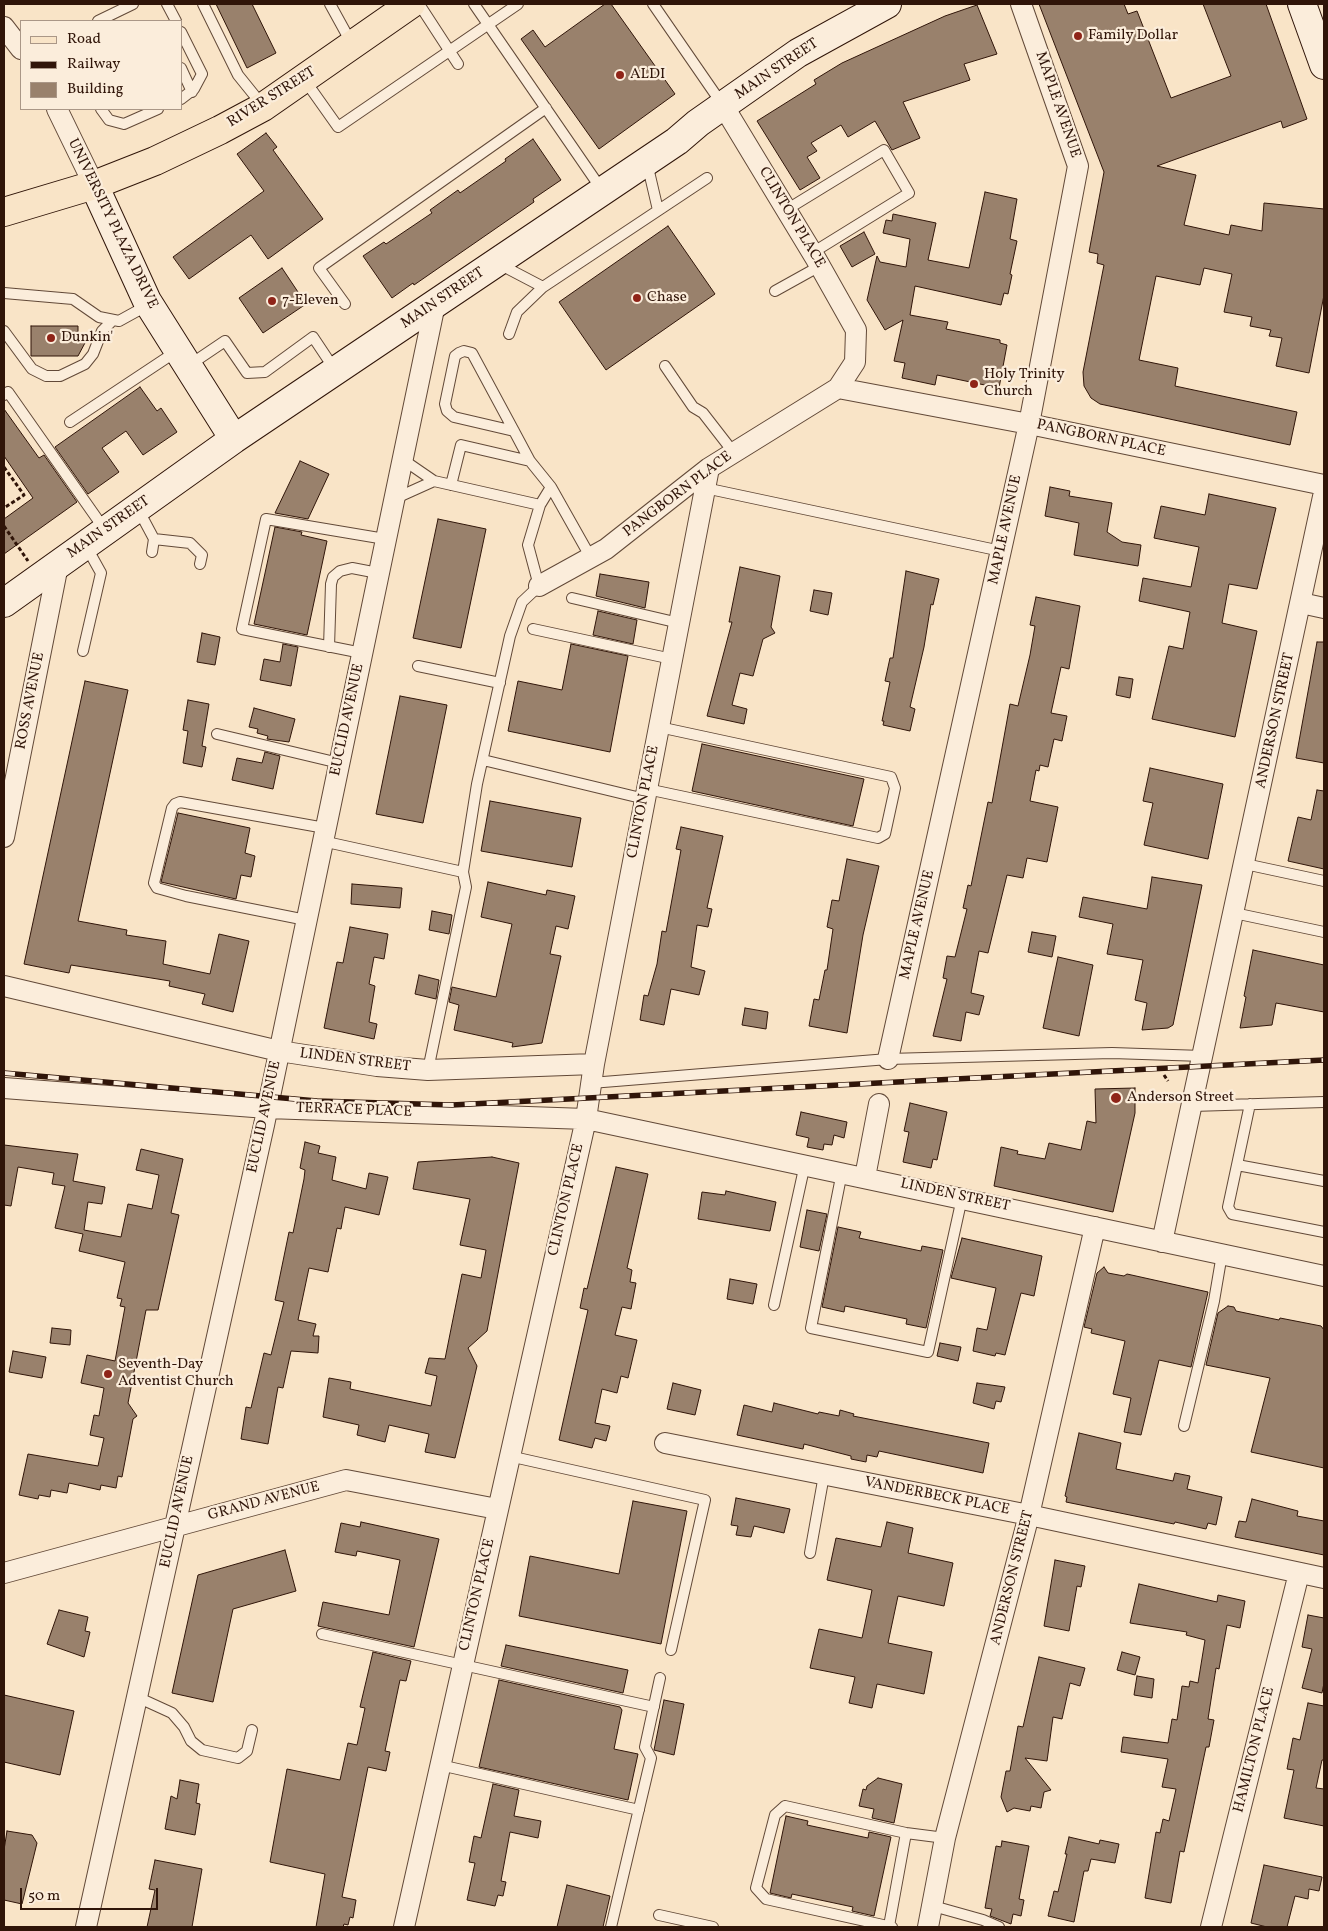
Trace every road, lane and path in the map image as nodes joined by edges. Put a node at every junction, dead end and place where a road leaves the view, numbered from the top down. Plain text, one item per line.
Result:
1 (133, 4) edge
2 (163, 4) edge
3 (167, 4) edge
4 (203, 4) edge
5 (330, 4) edge
6 (411, 4) edge
7 (419, 4) edge
8 (474, 4) edge
9 (518, 4) edge
10 (653, 4) edge
11 (887, 4) edge
12 (1021, 4) edge
13 (1302, 4) edge
14 (100, 20) edge
15 (166, 20) edge
16 (175, 20) edge
17 (488, 24) junction
18 (4, 27) edge
19 (182, 34) edge
20 (352, 45) junction
21 (20, 48) edge
22 (449, 50) junction
23 (458, 64) dead end
24 (1324, 65) edge
25 (182, 70) edge
26 (304, 78) junction
27 (192, 92) junction
28 (182, 98) edge
29 (263, 106) junction
30 (724, 107) junction
31 (546, 108) junction
32 (57, 110) edge
33 (102, 110) edge
34 (156, 110) edge
35 (647, 161) junction
36 (707, 178) dead end
37 (94, 185) junction
38 (603, 191) junction
39 (7, 208) edge
40 (658, 210) junction
41 (786, 210) junction
42 (816, 259) junction
43 (496, 263) junction
44 (543, 287) junction
45 (775, 291) dead end
46 (4, 293) edge
47 (345, 304) dead end
48 (435, 304) junction
49 (149, 305) junction
50 (113, 320) junction
51 (4, 330) edge
52 (856, 330) joint
53 (509, 334) dead end
54 (183, 358) junction
55 (665, 366) dead end
56 (335, 371) junction
57 (838, 388) junction
58 (4, 395) edge
59 (70, 422) dead end
60 (1029, 424) junction
61 (514, 431) junction
62 (234, 439) junction
63 (734, 453) junction
64 (402, 459) junction
65 (530, 461) junction
66 (4, 467) edge
67 (709, 468) junction
68 (434, 480) junction
69 (451, 485) junction
70 (1324, 486) edge
71 (552, 487) junction
72 (705, 488) junction
73 (1324, 492) edge
74 (394, 499) junction
75 (540, 505) junction
76 (4, 508) edge
77 (137, 508) junction
78 (4, 526) edge
79 (96, 538) junction
80 (154, 539) junction
81 (386, 539) junction
82 (1001, 551) junction
83 (152, 552) dead end
84 (590, 558) junction
85 (200, 564) dead end
86 (49, 571) junction
87 (378, 573) junction
88 (540, 586) junction
89 (572, 598) dead end
90 (4, 603) edge
91 (1301, 603) junction
92 (1324, 608) edge
93 (679, 623) junction
94 (533, 629) dead end
95 (330, 647) junction
96 (83, 651) dead end
97 (362, 653) junction
98 (672, 659) junction
99 (418, 666) dead end
100 (500, 683) junction
101 (659, 727) junction
102 (217, 734) dead end
103 (483, 760) junction
104 (339, 762) junction
105 (646, 794) junction
106 (324, 835) junction
107 (4, 837) edge
108 (1245, 864) junction
109 (463, 872) junction
110 (1324, 881) edge
111 (1234, 913) junction
112 (306, 920) junction
113 (1324, 932) edge
114 (4, 986) edge
115 (279, 1051) junction
116 (1203, 1056) junction
117 (888, 1059) junction
118 (428, 1070) junction
119 (592, 1073) junction
120 (1164, 1075) dead end
121 (1168, 1081) dead end
122 (4, 1088) edge
123 (1324, 1102) edge
124 (879, 1104) dead end
125 (1250, 1104) junction
126 (1192, 1106) junction
127 (267, 1108) junction
128 (586, 1119) junction
129 (805, 1164) junction
130 (1237, 1165) junction
131 (842, 1172) junction
132 (865, 1176) junction
133 (1324, 1181) edge
134 (962, 1198) junction
135 (1095, 1227) junction
136 (1324, 1232) edge
137 (1162, 1242) junction
138 (1222, 1254) junction
139 (1324, 1276) edge
140 (774, 1305) dead end
141 (1184, 1426) dead end
142 (666, 1443) dead end
143 (509, 1456) junction
144 (824, 1475) junction
145 (497, 1509) junction
146 (1029, 1515) junction
147 (174, 1526) junction
148 (810, 1553) dead end
149 (4, 1573) edge
150 (1299, 1573) junction
151 (1324, 1578) edge
152 (322, 1634) dead end
153 (671, 1650) dead end
154 (462, 1665) junction
155 (660, 1678) dead end
156 (137, 1697) junction
157 (654, 1707) junction
158 (252, 1730) dead end
159 (440, 1765) junction
160 (638, 1810) junction
161 (906, 1833) junction
162 (945, 1838) junction
163 (933, 1906) junction
164 (659, 1915) dead end
165 (86, 1927) edge
166 (404, 1927) edge
167 (611, 1927) edge
168 (713, 1927) edge
169 (890, 1927) edge
170 (928, 1927) edge
171 (999, 1927) edge
172 (1211, 1927) edge

1 - 14 lane
2 - 15 lane
3 - 16 lane
4 - 29 lane
5 - 20 lane
6 - 20 main road, RIVER STREET
7 - 22 lane
8 - 17 lane
9 - 17 lane
10 - 30 lane
11 - 30 main road, MAIN STREET
12 - 60 street, MAPLE AVENUE
13 - 24 main road
17 - 22 lane
17 - 31 lane
18 - 21 street
19 - 27 lane
20 - 26 main road, RIVER STREET
22 - 23 lane
22 - 26 lane
25 - 27 lane
26 - 29 main road, RIVER STREET
27 - 28 lane
29 - 37 main road, RIVER STREET
30 - 35 main road, MAIN STREET
30 - 41 street, CLINTON PLACE
31 - 38 lane
31 - 47 lane
32 - 37 street, UNIVERSITY PLAZA DRIVE
33 - 34 lane
35 - 38 main road, MAIN STREET
35 - 40 lane
36 - 40 lane
37 - 39 main road, RIVER STREET
37 - 49 main road, UNIVERSITY PLAZA DRIVE
38 - 43 main road, MAIN STREET
40 - 44 lane
41 - 42 street, CLINTON PLACE
41 - 42 lane
42 - 45 lane
42 - 52 street, CLINTON PLACE
43 - 44 lane
43 - 48 main road, MAIN STREET
44 - 53 lane
46 - 50 lane
48 - 56 main road, MAIN STREET
48 - 64 street, EUCLID AVENUE
49 - 50 lane
49 - 54 main road, UNIVERSITY PLAZA DRIVE
50 - 51 lane
52 - 57 street, PANGBORN PLACE
54 - 56 lane
54 - 59 lane
54 - 62 main road, UNIVERSITY PLAZA DRIVE
55 - 63 lane
56 - 62 main road, MAIN STREET
57 - 60 street, PANGBORN PLACE
57 - 63 street, PANGBORN PLACE
58 - 79 lane
60 - 70 street, PANGBORN PLACE
60 - 82 street, MAPLE AVENUE
61 - 61 lane
61 - 65 lane
62 - 77 main road, MAIN STREET
63 - 67 street, PANGBORN PLACE
64 - 68 lane
64 - 74 street, EUCLID AVENUE
65 - 69 lane
65 - 71 lane
66 - 76 path
67 - 72 street, CLINTON PLACE
67 - 84 street, PANGBORN PLACE
68 - 69 lane
68 - 74 lane
69 - 75 lane
71 - 75 lane
71 - 84 lane
72 - 82 lane
72 - 93 street, CLINTON PLACE
73 - 91 street, ANDERSON STREET
74 - 81 street, EUCLID AVENUE
75 - 88 lane
77 - 79 main road, MAIN STREET
77 - 80 lane
78 - 86 path
79 - 86 main road, MAIN STREET
79 - 96 lane
80 - 83 lane
80 - 85 lane
81 - 87 street, EUCLID AVENUE
81 - 95 lane
82 - 117 street, MAPLE AVENUE
84 - 88 street, PANGBORN PLACE
86 - 90 main road, MAIN STREET
86 - 107 street, ROSS AVENUE
87 - 95 lane
87 - 97 street, EUCLID AVENUE
88 - 100 lane
89 - 93 lane
91 - 92 street
91 - 108 street, ANDERSON STREET
93 - 98 street, CLINTON PLACE
94 - 98 lane
95 - 97 lane
97 - 104 street, EUCLID AVENUE
98 - 101 street, CLINTON PLACE
99 - 100 lane
100 - 103 lane
101 - 105 street, CLINTON PLACE
101 - 105 lane
102 - 104 lane
103 - 105 lane
103 - 109 lane
104 - 106 street, EUCLID AVENUE
105 - 119 street, CLINTON PLACE
106 - 109 lane
106 - 112 street, EUCLID AVENUE
106 - 112 lane
108 - 110 lane
108 - 111 street, ANDERSON STREET
109 - 118 lane
111 - 113 lane
111 - 116 street, ANDERSON STREET
112 - 115 street, EUCLID AVENUE
114 - 115 street, LINDEN STREET
115 - 118 street, LINDEN STREET
115 - 127 street, EUCLID AVENUE
116 - 117 lane
116 - 126 street, ANDERSON STREET
117 - 119 lane
118 - 119 street, LINDEN STREET
119 - 128 street, CLINTON PLACE
120 - 121 path
122 - 127 street, TERRACE PLACE
123 - 125 lane
124 - 132 street
125 - 126 lane
125 - 130 lane
126 - 137 street, ANDERSON STREET
127 - 128 street, TERRACE PLACE
127 - 147 street, EUCLID AVENUE
128 - 129 street, LINDEN STREET
128 - 143 street, CLINTON PLACE
129 - 131 street, LINDEN STREET
129 - 140 lane
130 - 133 lane
130 - 136 lane
131 - 132 street, LINDEN STREET
131 - 134 lane
132 - 134 street, LINDEN STREET
134 - 135 street, LINDEN STREET
135 - 137 street, LINDEN STREET
135 - 146 street, ANDERSON STREET
137 - 138 street, LINDEN STREET
138 - 139 street, LINDEN STREET
138 - 141 lane
142 - 144 street, VANDERBECK PLACE
143 - 145 street, CLINTON PLACE
143 - 153 lane
144 - 146 street, VANDERBECK PLACE
144 - 148 lane
145 - 147 street, GRAND AVENUE
145 - 154 street, CLINTON PLACE
146 - 150 street, VANDERBECK PLACE
146 - 162 street, ANDERSON STREET
147 - 149 street, GRAND AVENUE
147 - 156 street, EUCLID AVENUE
150 - 151 street, VANDERBECK PLACE
150 - 172 street, HAMILTON PLACE
152 - 154 lane
154 - 157 lane
154 - 159 street, CLINTON PLACE
155 - 157 lane
156 - 158 lane
156 - 165 street, EUCLID AVENUE
157 - 160 lane
159 - 160 lane
159 - 166 street, CLINTON PLACE
160 - 167 lane
161 - 162 lane
161 - 169 lane
161 - 169 lane
162 - 163 street, ANDERSON STREET
163 - 170 street, ANDERSON STREET
163 - 171 lane
164 - 168 lane

